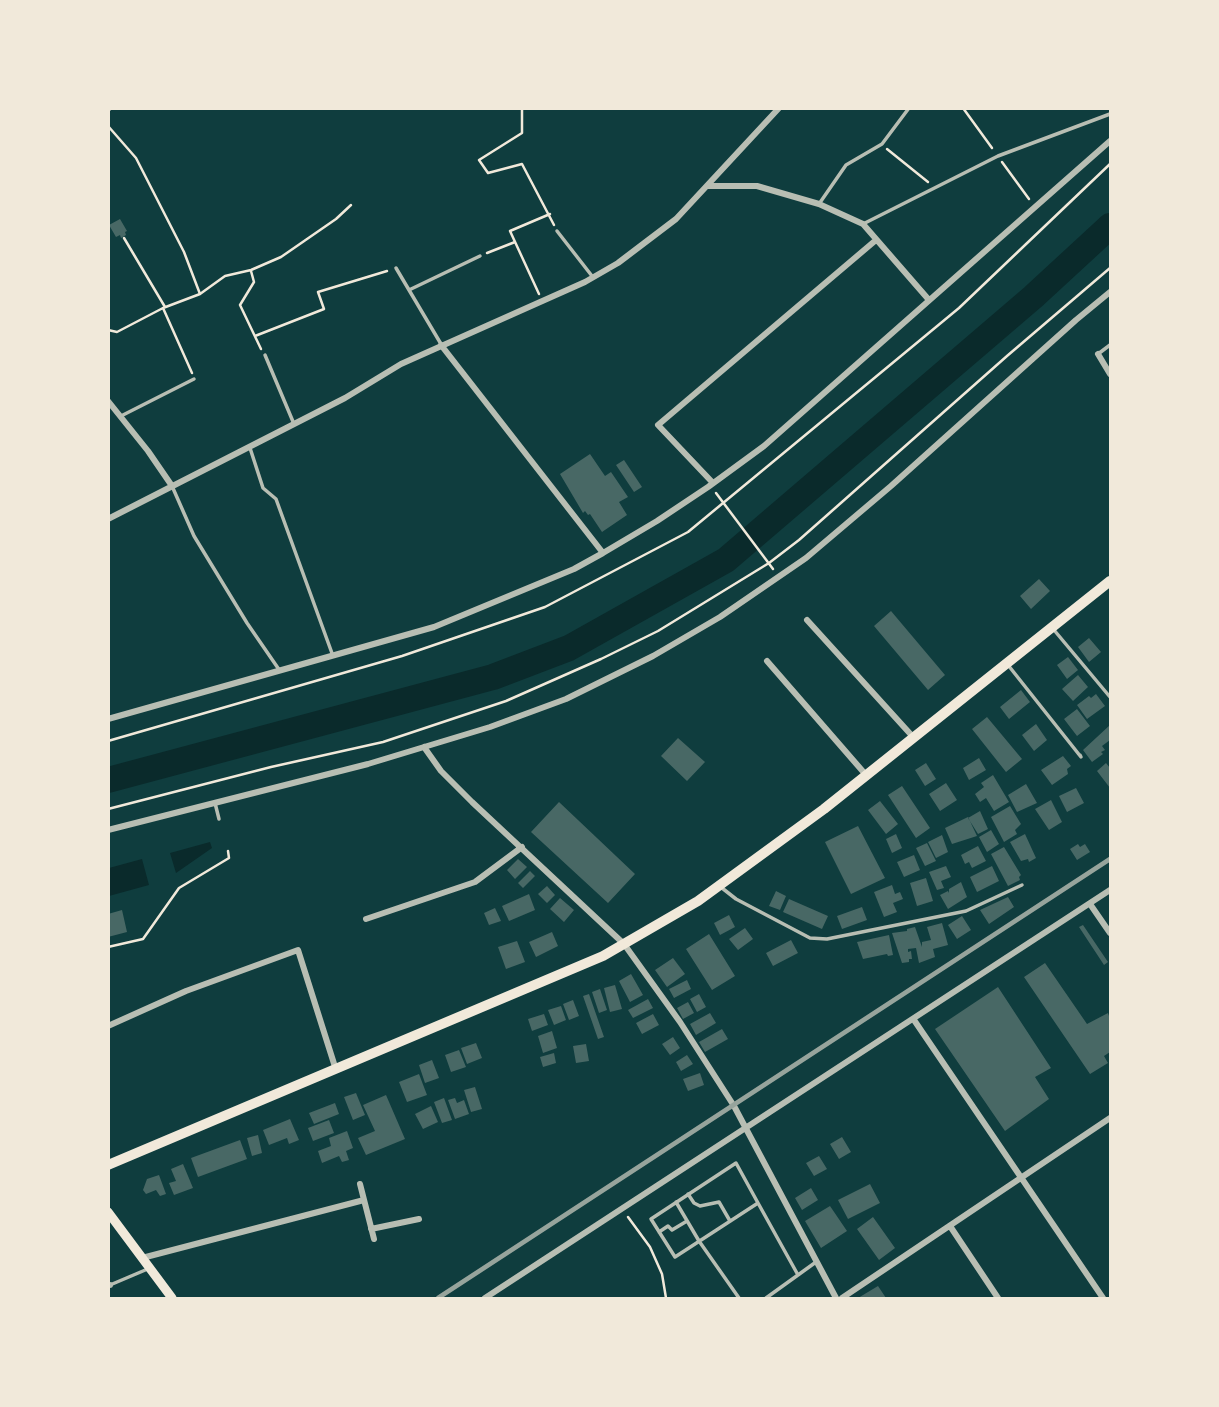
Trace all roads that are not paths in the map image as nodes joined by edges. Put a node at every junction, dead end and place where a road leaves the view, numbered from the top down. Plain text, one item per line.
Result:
1 (779, 108) edge
2 (909, 108) edge
3 (1111, 114) edge
4 (1111, 141) edge
5 (709, 186) junction
6 (819, 204) junction
7 (863, 224) junction
8 (557, 231) road end
9 (876, 240) junction
10 (480, 256) road end
11 (397, 268) road end
12 (593, 278) junction
13 (409, 290) junction
14 (1111, 292) edge
15 (929, 300) junction
16 (442, 345) junction
17 (1111, 345) edge
18 (1098, 354) joint
19 (265, 355) road end
20 (1111, 374) edge
21 (194, 379) road end
22 (108, 401) edge
23 (121, 416) junction
24 (294, 424) junction
25 (249, 446) junction
26 (711, 485) junction
27 (172, 486) junction
28 (108, 519) edge
29 (603, 553) junction
30 (1111, 581) edge
31 (807, 620) dead end
32 (1053, 628) junction
33 (333, 656) junction
34 (767, 661) dead end
35 (1008, 665) junction
36 (281, 672) junction
37 (1111, 697) edge
38 (108, 719) edge
39 (914, 738) junction
40 (424, 747) junction
41 (1080, 755) dead end
42 (866, 775) junction
43 (215, 803) junction
44 (219, 819) dead end
45 (108, 830) edge
46 (522, 847) junction
47 (1022, 885) dead end
48 (720, 887) junction
49 (1111, 890) edge
50 (1090, 904) junction
51 (366, 919) dead end
52 (1111, 933) edge
53 (624, 944) junction
54 (914, 1020) junction
55 (108, 1026) edge
56 (336, 1070) junction
57 (1111, 1118) edge
58 (746, 1128) junction
59 (108, 1165) edge
60 (1021, 1178) junction
61 (360, 1184) dead end
62 (688, 1195) junction
63 (364, 1200) junction
64 (676, 1202) junction
65 (758, 1203) junction
66 (108, 1212) edge
67 (419, 1219) dead end
68 (687, 1221) junction
69 (730, 1221) junction
70 (950, 1226) junction
71 (371, 1229) junction
72 (659, 1232) junction
73 (374, 1239) dead end
74 (699, 1241) junction
75 (142, 1258) junction
76 (817, 1261) junction
77 (149, 1268) junction
78 (798, 1275) junction
79 (109, 1285) edge
80 (172, 1298) edge
81 (485, 1298) edge
82 (739, 1298) edge
83 (766, 1298) edge
84 (836, 1298) edge
85 (842, 1298) edge
86 (998, 1298) edge
87 (1103, 1298) edge

1 - 5 street
2 - 6 lane
3 - 7 lane
4 - 15 street
5 - 6 street
5 - 12 street
6 - 7 street
7 - 9 street
8 - 12 lane
9 - 15 street
9 - 26 street
10 - 13 lane
11 - 13 lane
12 - 16 street
13 - 16 lane
14 - 40 street
15 - 26 street
16 - 24 street
16 - 29 street
17 - 18 lane
18 - 20 street
19 - 24 lane
21 - 23 lane
22 - 23 street
23 - 27 street
24 - 25 street
25 - 27 street
25 - 33 lane
26 - 29 street
27 - 28 street
27 - 36 lane
29 - 33 street
30 - 32 highway
31 - 39 street
32 - 35 highway
32 - 37 lane
33 - 36 street
34 - 42 street
35 - 39 highway
35 - 41 lane
36 - 38 street
39 - 42 highway
40 - 43 street
40 - 46 street
42 - 48 highway
43 - 44 lane
43 - 45 street
46 - 51 street
46 - 53 street
47 - 48 lane
48 - 53 highway
49 - 50 street
50 - 52 street
50 - 54 street
53 - 56 highway
53 - 58 street
54 - 58 street
54 - 60 street
55 - 56 street
56 - 59 highway
57 - 60 street
58 - 76 street
58 - 81 street
60 - 70 street
60 - 87 street
61 - 63 street
62 - 64 lane
62 - 65 lane
62 - 69 lane
63 - 71 street
63 - 75 street
64 - 68 lane
64 - 72 lane
65 - 69 lane
65 - 78 lane
66 - 75 main road
67 - 71 street
68 - 72 lane
68 - 74 lane
69 - 74 lane
70 - 85 street
70 - 86 street
71 - 73 street
72 - 74 lane
74 - 82 lane
75 - 77 main road
76 - 78 lane
76 - 84 street
77 - 79 lane
77 - 80 main road
78 - 83 lane

